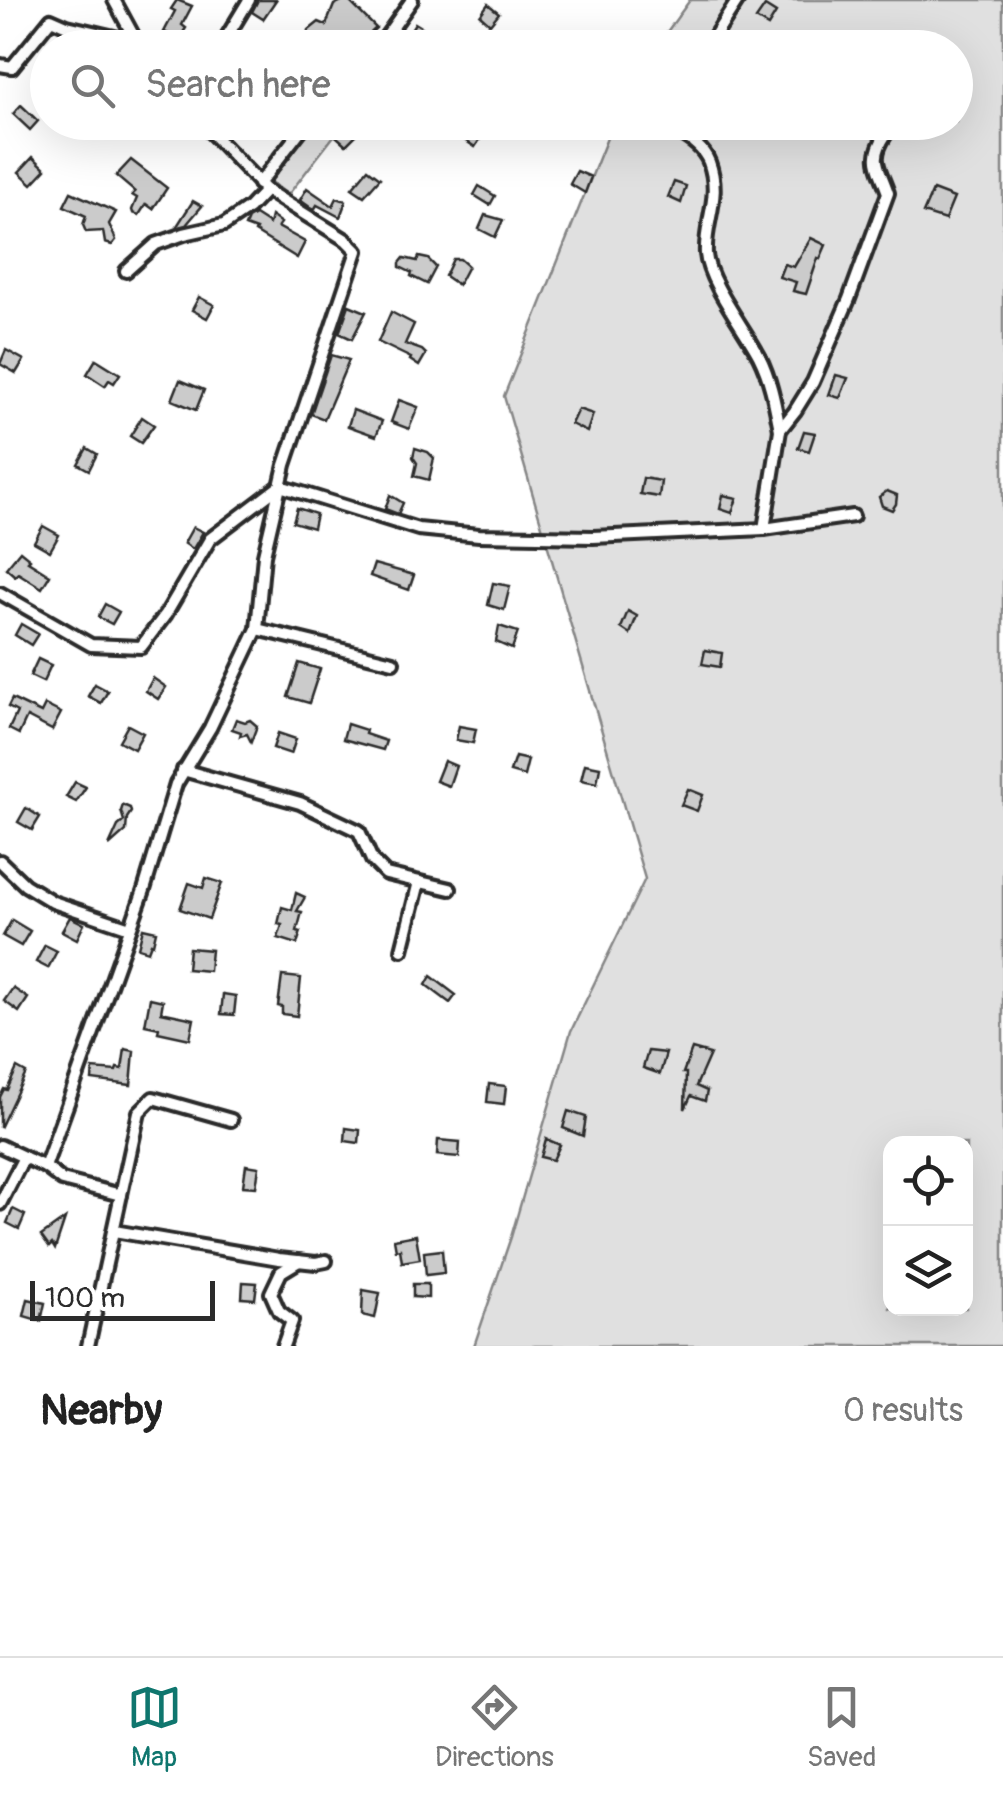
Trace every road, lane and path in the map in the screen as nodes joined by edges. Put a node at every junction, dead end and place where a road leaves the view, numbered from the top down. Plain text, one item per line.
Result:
1 (114, 0) edge
2 (249, 0) edge
3 (412, 0) edge
4 (738, 0) edge
5 (42, 30) edge
6 (83, 30) edge
7 (130, 30) edge
8 (231, 30) edge
9 (391, 30) edge
10 (719, 30) edge
11 (30, 45) edge
12 (0, 65) edge
13 (219, 140) edge
14 (295, 140) edge
15 (690, 140) edge
16 (882, 140) edge
17 (262, 187) junction
18 (126, 271) dead end
19 (780, 430) junction
20 (280, 486) junction
21 (853, 516) dead end
22 (764, 529) junction
23 (0, 592) edge
24 (258, 628) junction
25 (393, 662) dead end
26 (183, 770) junction
27 (0, 861) edge
28 (419, 882) junction
29 (450, 889) dead end
30 (130, 928) junction
31 (402, 950) dead end
32 (231, 1120) dead end
33 (0, 1146) edge
34 (24, 1157) junction
35 (45, 1167) junction
36 (121, 1194) junction
37 (0, 1204) edge
38 (114, 1231) junction
39 (300, 1261) junction
40 (326, 1261) dead end
41 (88, 1346) edge
42 (283, 1346) edge

1 - 7 street
2 - 8 street
3 - 9 street
4 - 10 street
5 - 6 street
11 - 12 street
13 - 17 street
14 - 17 street
15 - 19 street
16 - 19 street
17 - 18 street
17 - 20 street
19 - 22 street
20 - 22 street
20 - 23 street
20 - 24 street
21 - 22 street
24 - 25 street
24 - 26 street
26 - 28 street
26 - 30 street
27 - 30 street
28 - 29 street
28 - 31 street
30 - 35 street
32 - 36 street
33 - 34 street
34 - 35 street
34 - 37 street
35 - 36 street
36 - 38 street
38 - 39 street
38 - 41 street
39 - 40 street
39 - 42 street

